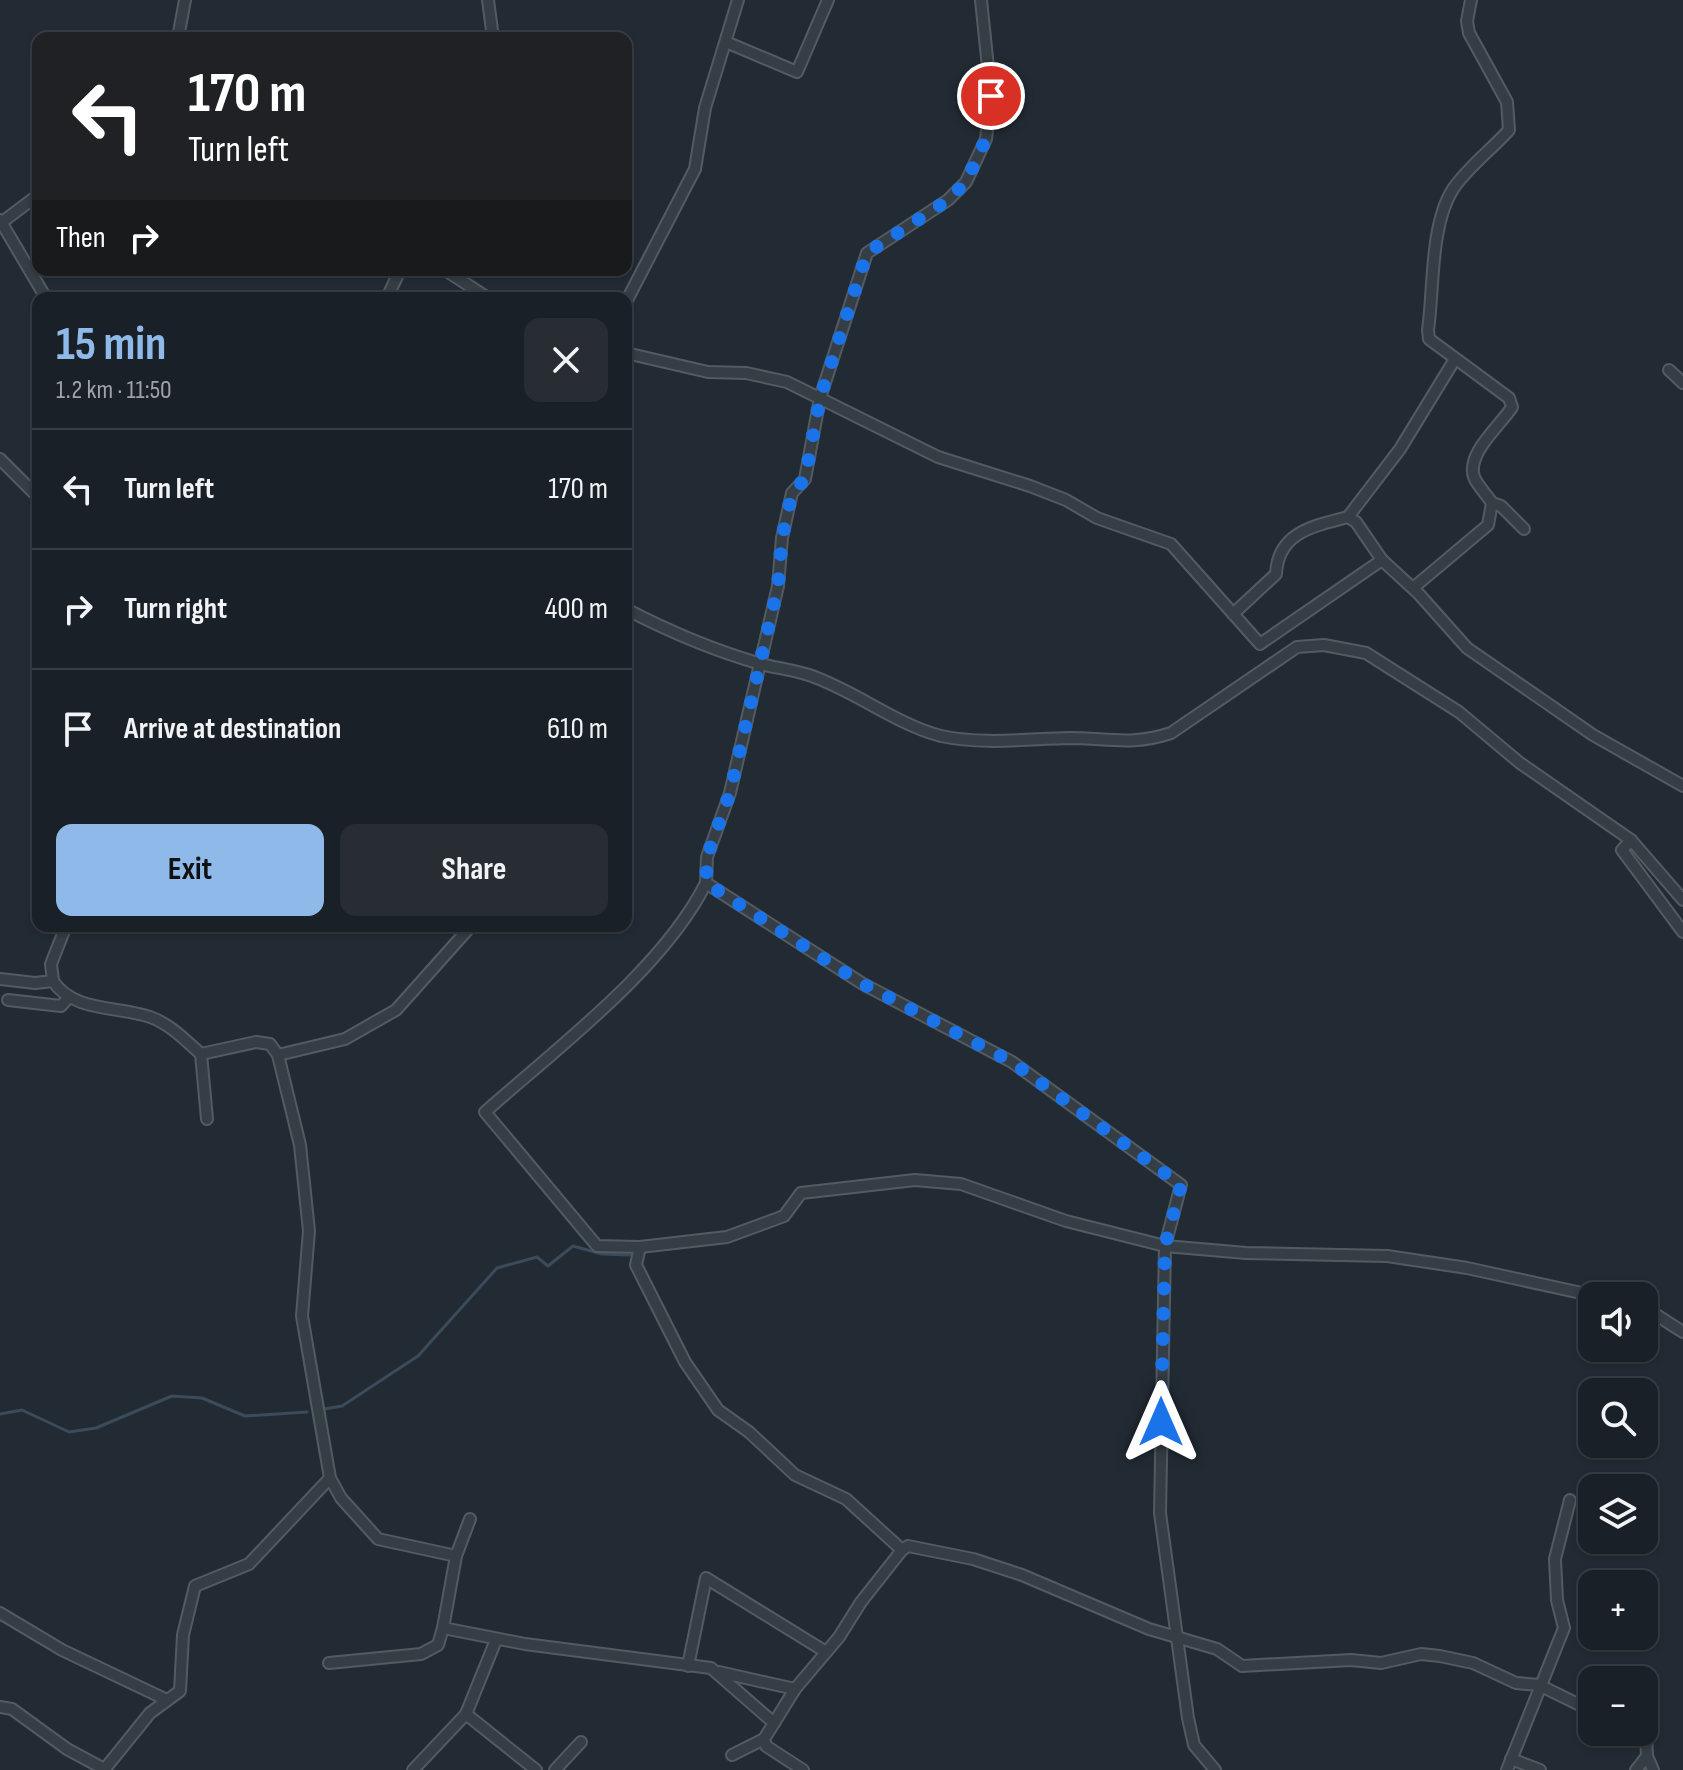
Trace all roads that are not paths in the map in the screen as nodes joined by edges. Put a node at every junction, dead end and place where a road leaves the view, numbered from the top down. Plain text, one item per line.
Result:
1 (185, 0) edge
2 (488, 0) edge
3 (738, 0) edge
4 (828, 0) edge
5 (981, 0) edge
6 (1471, 0) edge
7 (179, 32) edge
8 (492, 32) edge
9 (726, 42) junction
10 (32, 199) edge
11 (1, 222) edge
12 (32, 274) edge
13 (454, 276) edge
14 (479, 292) edge
15 (631, 292) edge
16 (632, 354) edge
17 (1455, 359) junction
18 (1669, 370) dead end
19 (1683, 383) edge
20 (820, 398) junction
21 (0, 459) edge
22 (32, 491) edge
23 (1492, 503) junction
24 (1348, 517) junction
25 (1524, 529) dead end
26 (1382, 560) junction
27 (1413, 588) junction
28 (632, 612) edge
29 (1233, 614) junction
30 (1260, 644) junction
31 (1276, 660) junction
32 (760, 664) junction
33 (1683, 786) edge
34 (1631, 840) junction
35 (706, 883) junction
36 (1683, 900) edge
37 (64, 932) edge
38 (466, 932) edge
39 (1683, 932) edge
40 (0, 979) edge
41 (53, 981) junction
42 (69, 997) junction
43 (8, 1000) dead end
44 (201, 1054) junction
45 (278, 1055) junction
46 (207, 1119) dead end
47 (1165, 1246) junction
48 (640, 1247) junction
49 (1578, 1292) edge
50 (1658, 1316) edge
51 (1683, 1332) edge
52 (330, 1478) junction
53 (1570, 1500) dead end
54 (470, 1519) dead end
55 (902, 1550) junction
56 (456, 1556) junction
57 (0, 1613) edge
58 (443, 1628) junction
59 (1175, 1636) junction
60 (496, 1640) junction
61 (826, 1652) junction
62 (329, 1663) dead end
63 (688, 1666) junction
64 (718, 1672) junction
65 (1539, 1685) junction
66 (795, 1689) junction
67 (167, 1700) junction
68 (1578, 1704) edge
69 (0, 1707) edge
70 (466, 1714) junction
71 (774, 1723) junction
72 (764, 1739) junction
73 (581, 1742) dead end
74 (1646, 1746) edge
75 (732, 1755) dead end
76 (1647, 1756) junction
77 (1509, 1764) edge
78 (104, 1769) edge
79 (413, 1770) edge
80 (536, 1770) edge
81 (555, 1770) edge
82 (803, 1770) edge
83 (1215, 1770) edge
84 (1540, 1770) edge
85 (1636, 1770) edge
86 (1653, 1770) edge

1 - 7 street
2 - 8 street
3 - 9 street
4 - 9 street
5 - 20 street
6 - 17 street
9 - 15 street
10 - 11 street
11 - 12 street
13 - 14 street
16 - 20 street
17 - 23 street
17 - 24 street
18 - 19 street
20 - 29 street
20 - 32 street
21 - 22 street
23 - 25 street
23 - 27 street
24 - 26 street
24 - 29 street
26 - 27 street
26 - 30 street
27 - 33 street
28 - 32 street
29 - 30 street
30 - 31 street
31 - 32 street
31 - 34 street
32 - 35 street
34 - 36 street
34 - 39 street
35 - 47 street
35 - 48 street
37 - 41 street
38 - 45 street
40 - 41 street
41 - 42 street
42 - 43 street
42 - 44 street
44 - 45 street
44 - 46 street
45 - 52 street
47 - 48 street
47 - 49 street
47 - 59 street
48 - 55 street
50 - 51 street
52 - 56 street
52 - 67 street
53 - 65 street
54 - 56 street
55 - 59 street
55 - 61 street
56 - 58 street
57 - 67 street
58 - 60 street
58 - 62 street
59 - 65 street
59 - 83 street
60 - 63 street
60 - 70 street
61 - 63 street
61 - 66 street
63 - 64 street
64 - 66 street
64 - 71 street
65 - 68 street
65 - 77 street
66 - 71 street
67 - 78 street
69 - 78 street
70 - 79 street
70 - 80 street
71 - 72 street
72 - 75 street
72 - 82 street
73 - 81 street
74 - 76 street
76 - 85 street
76 - 86 street
77 - 84 street

